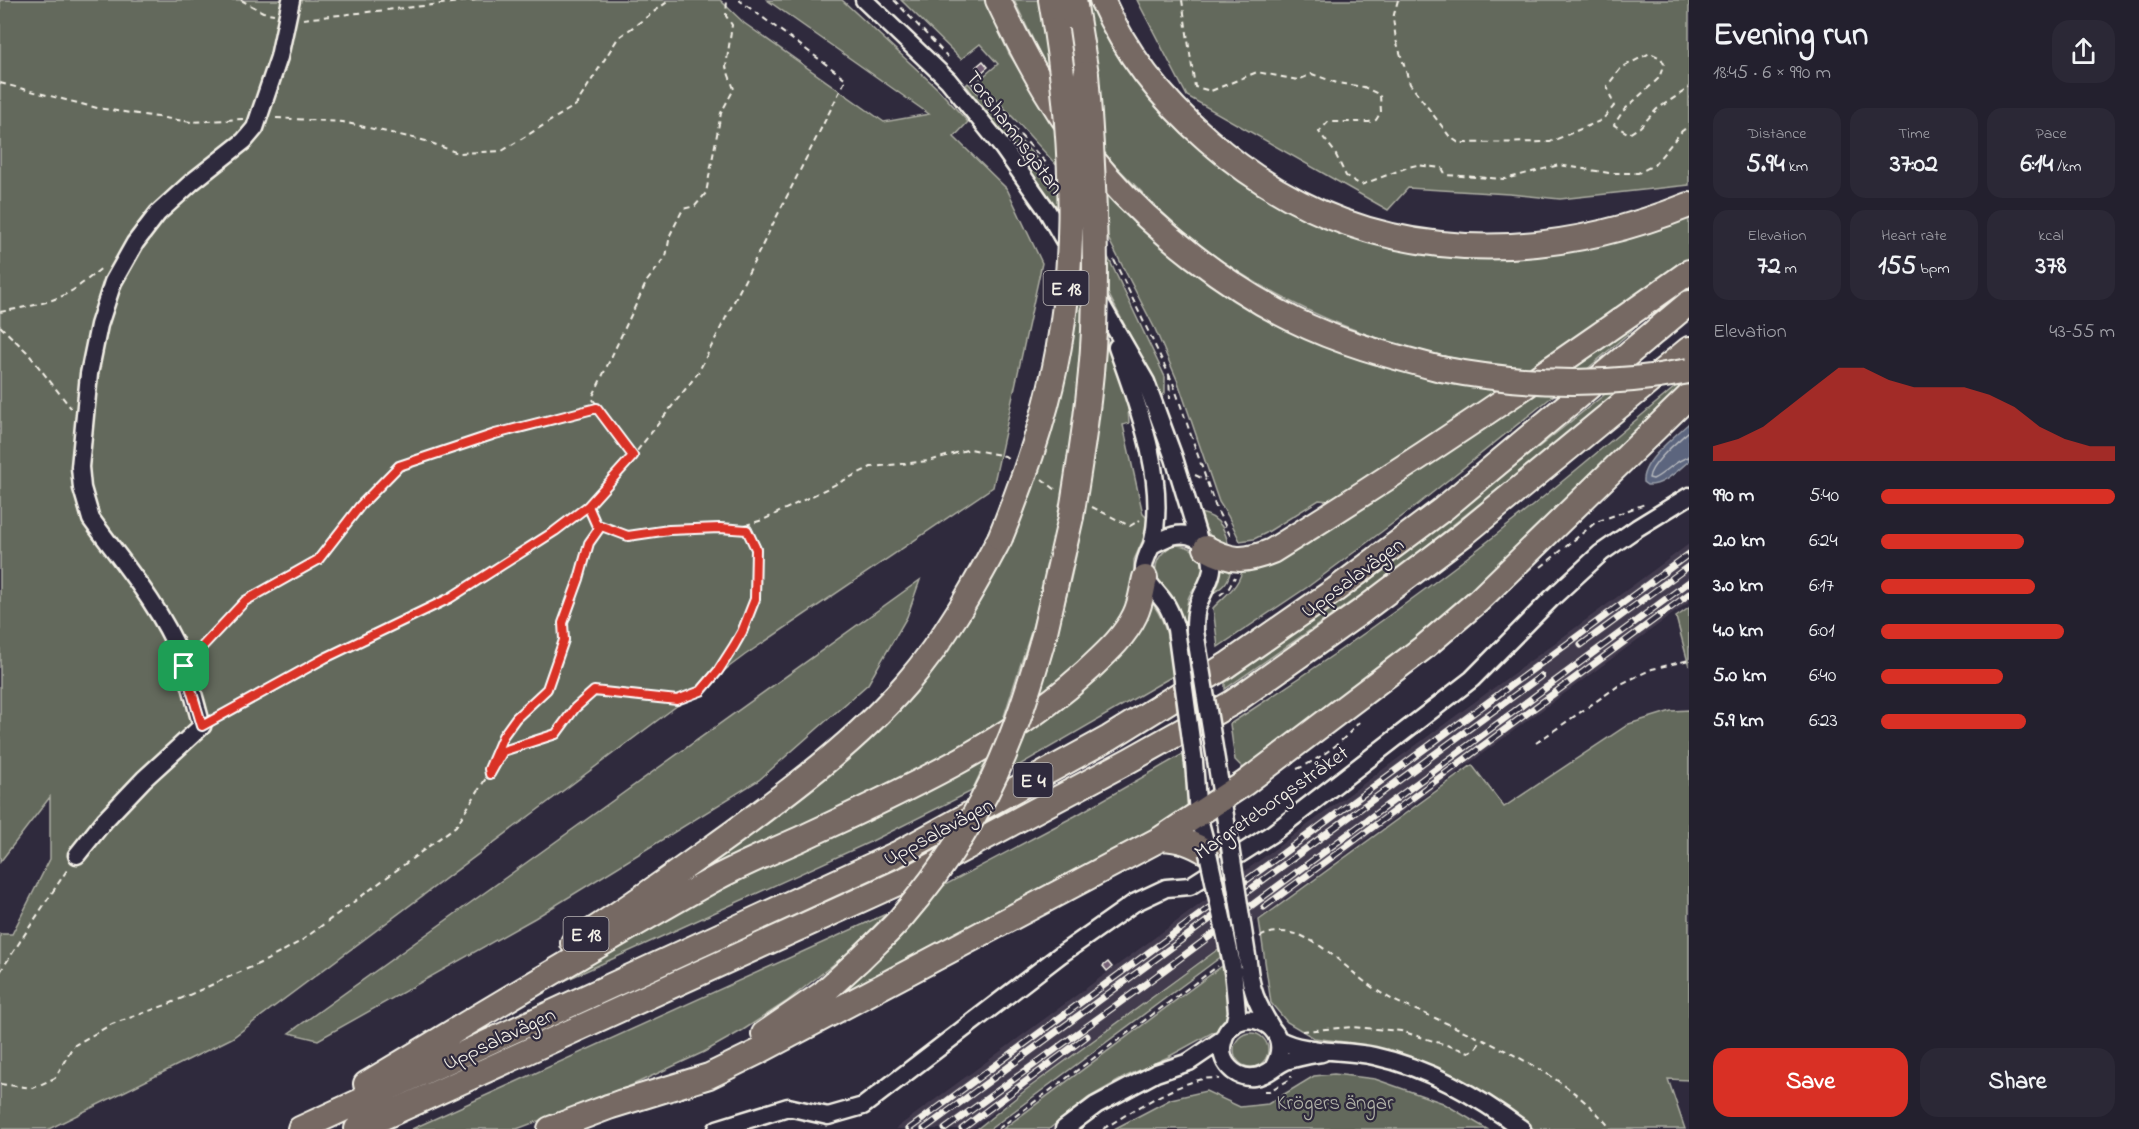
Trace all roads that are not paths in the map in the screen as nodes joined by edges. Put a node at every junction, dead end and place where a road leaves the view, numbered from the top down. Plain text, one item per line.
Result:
1 (864, 0) edge
2 (998, 0) edge
3 (1051, 0) edge
4 (1074, 0) edge
5 (1102, 0) edge
6 (290, 8) edge
7 (1689, 205) edge
8 (1689, 272) edge
9 (1689, 303) edge
10 (1105, 312) junction
11 (1689, 349) edge
12 (1689, 371) edge
13 (1689, 396) edge
14 (1689, 496) edge
15 (1202, 544) junction
16 (1152, 545) junction
17 (1145, 578) junction
18 (1223, 799) junction
19 (1198, 815) junction
20 (1162, 838) junction
21 (1208, 853) junction
22 (77, 855) road end
23 (1234, 965) junction
24 (1234, 1025) junction
25 (1276, 1034) junction
26 (1223, 1039) junction
27 (1332, 1051) junction
28 (1189, 1062) junction
29 (1273, 1068) junction
30 (1227, 1074) junction
31 (608, 1107) junction
32 (288, 1129) edge
33 (300, 1129) edge
34 (357, 1129) edge
35 (550, 1129) edge
36 (717, 1129) edge
37 (1064, 1129) edge
38 (1522, 1129) edge

1 - 10 street, Torshamnsgatan
2 - 12 highway, bridge
3 - 32 highway, E 18, bridge
4 - 31 highway, E 18, bridge
5 - 7 highway
6 - 22 street
8 - 15 highway
9 - 33 highway, Uppsalavägen / E 4
10 - 15 street, Torshamnsgatan
10 - 16 street, Torshamnsgatan
11 - 34 highway, Uppsalavägen / E 4
13 - 18 highway
14 - 36 street, Margreteborgsstråket
15 - 16 street
15 - 18 street, Torshamnsgatan, bridge
16 - 17 street, Torshamnsgatan
17 - 19 street, bridge
17 - 32 highway
18 - 19 highway
18 - 23 street, Torshamnsgatan, bridge
19 - 20 highway
19 - 21 street
20 - 21 highway
20 - 31 highway
21 - 23 street, bridge
23 - 24 street
23 - 25 street
24 - 25 street
24 - 26 street
25 - 27 street
25 - 29 street
26 - 28 street
26 - 30 street
27 - 29 street
27 - 38 street
28 - 30 street
28 - 37 street
29 - 30 street
31 - 35 highway, E 18

